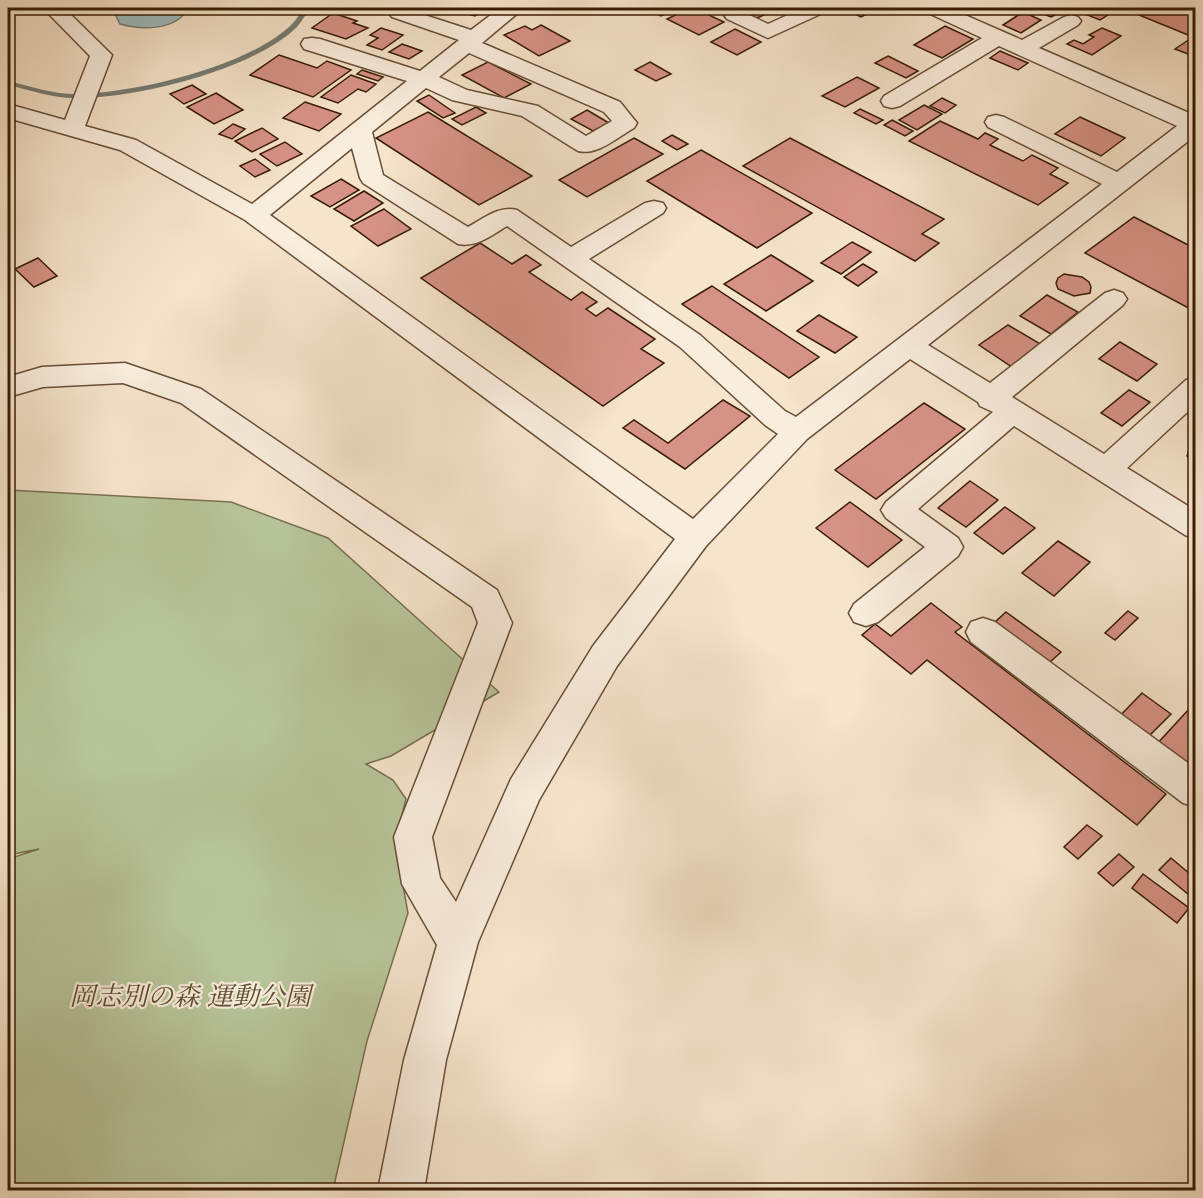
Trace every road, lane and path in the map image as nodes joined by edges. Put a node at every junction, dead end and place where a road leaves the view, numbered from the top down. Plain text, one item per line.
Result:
1 (53, 8) edge
2 (512, 8) edge
3 (818, 8) edge
4 (933, 8) edge
5 (399, 13) dead end
6 (734, 15) dead end
7 (1071, 21) dead end
8 (999, 37) junction
9 (470, 41) junction
10 (312, 44) dead end
11 (1024, 48) junction
12 (424, 79) junction
13 (892, 101) dead end
14 (8, 111) edge
15 (996, 122) dead end
16 (1194, 124) edge
17 (73, 128) junction
18 (360, 131) junction
19 (1120, 183) junction
20 (654, 208) dead end
21 (254, 215) junction
22 (570, 259) junction
23 (1114, 299) dead end
24 (910, 346) junction
25 (8, 387) edge
26 (1196, 387) edge
27 (1001, 405) junction
28 (797, 432) junction
29 (1105, 471) junction
30 (1196, 527) edge
31 (695, 537) junction
32 (866, 613) dead end
33 (983, 632) dead end
34 (1196, 791) edge
35 (458, 942) junction
36 (401, 1191) edge

1 - 17 street
2 - 9 street
3 - 6 street
4 - 8 street
5 - 9 street
7 - 11 street
8 - 11 street
8 - 13 street
9 - 12 street
9 - 12 street
10 - 12 street
11 - 16 street
12 - 18 street
14 - 17 street
15 - 19 street
16 - 19 street
17 - 21 street
18 - 21 street
18 - 22 street
19 - 24 street
20 - 22 street
21 - 31 street
22 - 28 street
23 - 27 street
24 - 27 street
24 - 28 street
25 - 35 street
26 - 29 street
27 - 29 street
27 - 32 street
28 - 31 street
29 - 30 street
31 - 35 street
33 - 34 street
35 - 36 street

